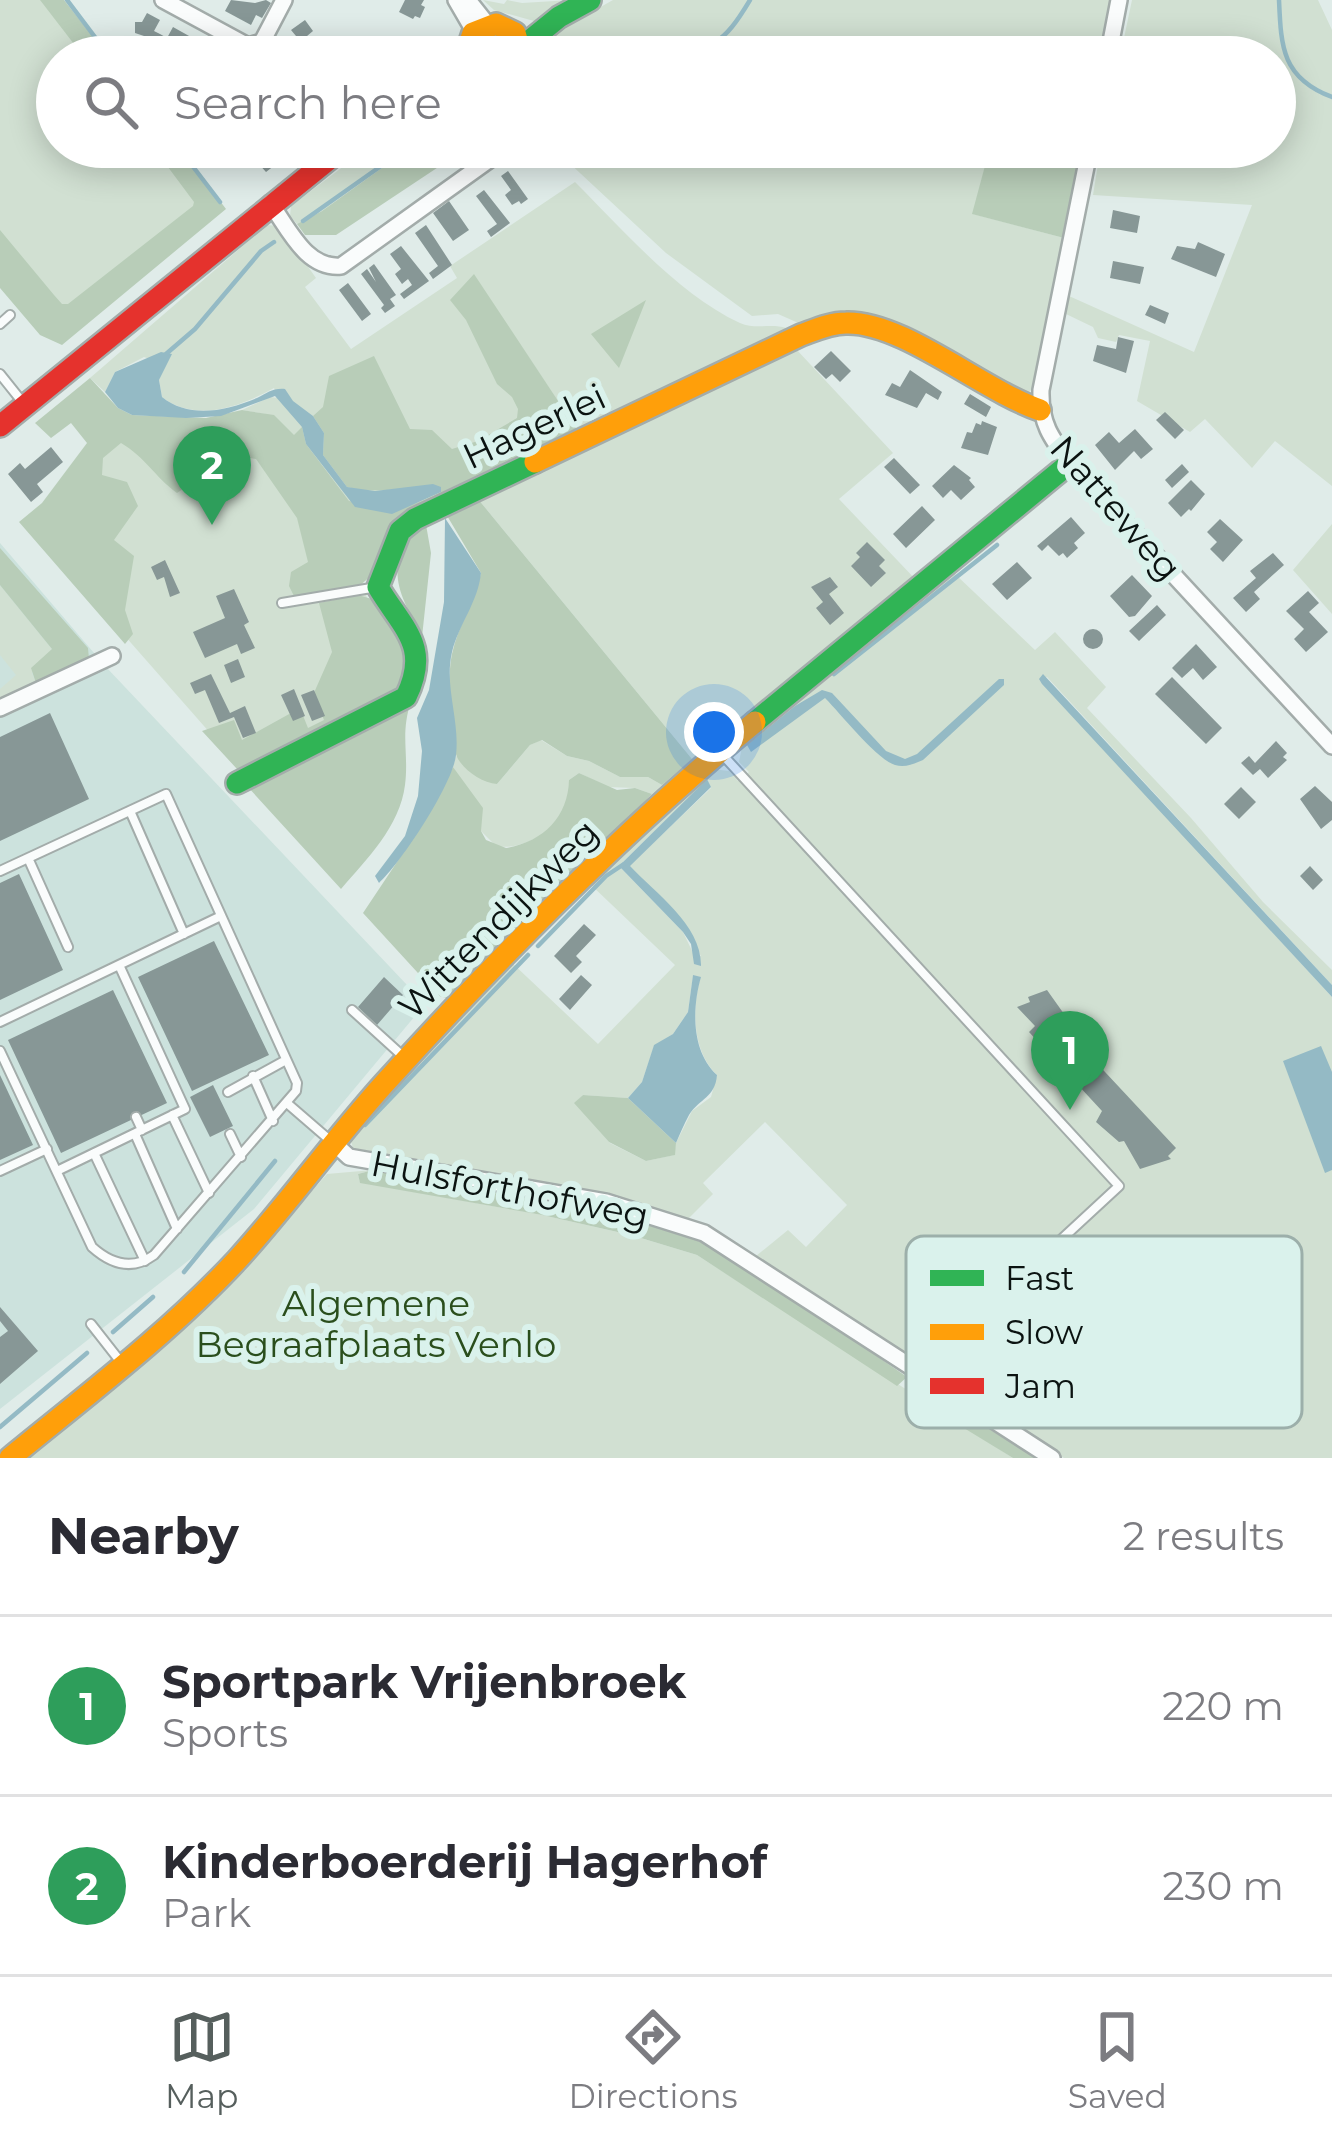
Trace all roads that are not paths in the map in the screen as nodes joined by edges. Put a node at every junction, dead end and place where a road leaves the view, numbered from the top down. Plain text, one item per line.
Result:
1 (163, 0) edge
2 (284, 0) edge
3 (456, 0) edge
4 (468, 0) edge
5 (590, 0) edge
6 (1119, 0) edge
7 (481, 28) junction
8 (230, 36) edge
9 (260, 36) edge
10 (472, 36) edge
11 (512, 36) edge
12 (533, 36) edge
13 (1112, 36) edge
14 (316, 168) edge
15 (478, 168) edge
16 (1086, 168) edge
17 (270, 203) junction
18 (10, 315) dead end
19 (0, 323) edge
20 (0, 374) edge
21 (25, 405) junction
22 (1040, 410) junction
23 (0, 426) edge
24 (1070, 463) junction
25 (378, 587) junction
26 (282, 603) dead end
27 (112, 656) dead end
28 (0, 708) edge
29 (1332, 746) edge
30 (719, 751) junction
31 (237, 784) dead end
32 (130, 811) junction
33 (28, 858) junction
34 (0, 871) edge
35 (221, 916) junction
36 (184, 934) junction
37 (68, 946) dead end
38 (242, 962) junction
39 (119, 965) junction
40 (227, 969) dead end
41 (352, 1010) dead end
42 (268, 1021) junction
43 (0, 1022) edge
44 (255, 1027) dead end
45 (148, 1029) junction
46 (135, 1036) dead end
47 (0, 1051) edge
48 (286, 1060) junction
49 (407, 1060) junction
50 (254, 1076) junction
51 (228, 1092) dead end
52 (288, 1104) junction
53 (172, 1115) junction
54 (136, 1117) dead end
55 (273, 1121) junction
56 (138, 1132) junction
57 (230, 1134) dead end
58 (336, 1145) junction
59 (47, 1150) junction
60 (94, 1153) junction
61 (241, 1157) junction
62 (0, 1171) edge
63 (57, 1171) junction
64 (209, 1193) junction
65 (178, 1229) junction
66 (1065, 1236) edge
67 (145, 1262) junction
68 (92, 1324) dead end
69 (124, 1365) junction
70 (906, 1367) edge
71 (1003, 1428) edge
72 (10, 1458) edge
73 (1052, 1458) edge

1 - 8 street
2 - 9 street
3 - 7 street
4 - 7 street
5 - 12 street
6 - 13 street
7 - 10 street
7 - 11 street
14 - 17 street
15 - 17 street
16 - 22 street, Natteweg
17 - 21 street
18 - 19 lane
20 - 21 lane
21 - 23 street
22 - 24 street, Natteweg
22 - 25 street, Hagerlei
24 - 29 street, Natteweg
24 - 30 street, Wittendijkweg
25 - 26 lane
25 - 31 street
27 - 28 street
30 - 49 street, Wittendijkweg
30 - 66 lane
32 - 33 lane
32 - 35 lane
32 - 36 lane
33 - 34 lane
33 - 37 lane
35 - 36 lane
35 - 38 lane
36 - 39 lane
38 - 40 lane
38 - 42 lane
39 - 43 lane
39 - 45 lane
41 - 49 lane
42 - 44 lane
42 - 48 lane
45 - 46 lane
45 - 53 lane
47 - 59 lane
48 - 50 lane
48 - 52 lane
49 - 58 street, Wittendijkweg
50 - 51 lane
50 - 55 lane
52 - 55 lane
52 - 58 lane
53 - 56 lane
53 - 64 lane
54 - 56 lane
55 - 61 lane
56 - 60 lane
56 - 65 lane
57 - 61 lane
58 - 69 street, Wittendijkweg
58 - 70 street, Hulsforthofweg
59 - 62 lane
59 - 63 lane
60 - 63 lane
60 - 67 lane
61 - 64 lane
63 - 67 lane
64 - 65 lane
65 - 67 lane
68 - 69 lane
69 - 72 street, Wittendijkweg
71 - 73 street, Hulsforthofweg

